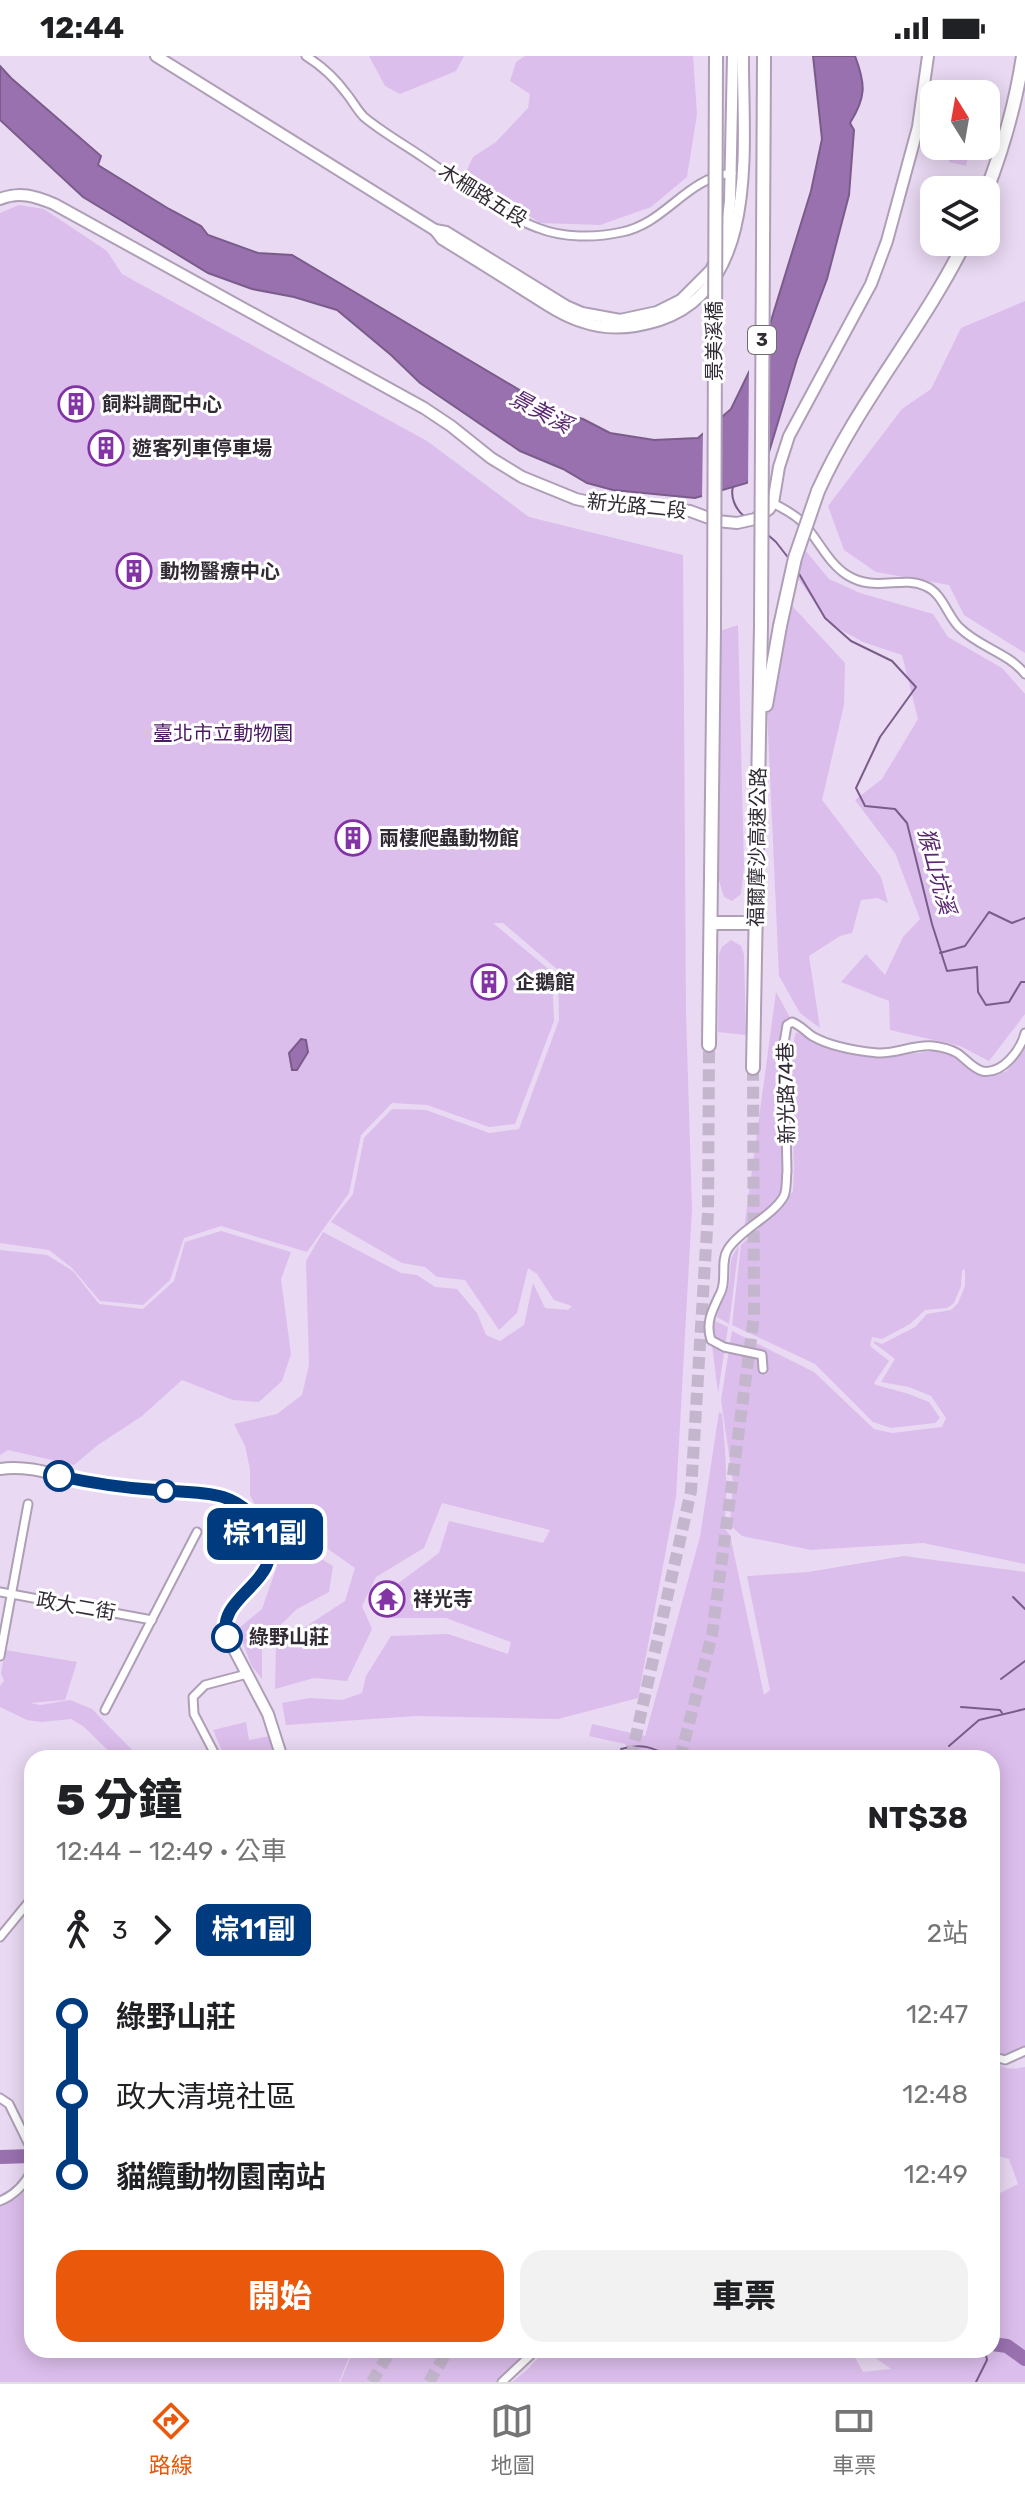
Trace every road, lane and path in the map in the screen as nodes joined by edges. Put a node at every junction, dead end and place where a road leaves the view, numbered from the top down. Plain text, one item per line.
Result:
1 (156, 56) edge
2 (306, 56) edge
3 (708, 56) edge
4 (716, 56) edge
5 (733, 56) edge
6 (743, 56) edge
7 (764, 56) edge
8 (928, 56) edge
9 (1023, 56) edge
10 (736, 173) junction
11 (991, 176) edge
12 (714, 193) junction
13 (0, 199) edge
14 (958, 256) edge
15 (771, 506) junction
16 (1025, 674) edge
17 (760, 740) junction
18 (712, 923) junction
19 (755, 923) junction
20 (1025, 1033) edge
21 (709, 1045) tunnel mouth
22 (753, 1068) tunnel mouth
23 (763, 1369) dead end
24 (0, 1469) edge
25 (28, 1504) dead end
26 (197, 1532) dead end
27 (0, 1592) edge
28 (12, 1594) junction
29 (152, 1620) junction
30 (0, 1656) edge
31 (247, 1674) junction
32 (105, 1710) dead end
33 (213, 1750) edge
34 (279, 1750) edge
35 (24, 1909) edge
36 (0, 1937) edge
37 (1025, 2051) edge
38 (1000, 2058) edge
39 (0, 2098) edge
40 (24, 2134) edge
41 (24, 2183) edge
42 (0, 2201) edge
43 (528, 2358) edge
44 (502, 2382) edge

1 - 10 street
2 - 10 street, 木柵路五段
3 - 12 highway, bridge
4 - 12 highway, 景美溪橋, bridge
5 - 10 street
6 - 10 street
7 - 17 highway, 福爾摩沙高速公路 / 3, bridge
8 - 15 street
9 - 11 highway
12 - 18 highway, 景美溪橋, bridge
13 - 15 street, 新光路二段
14 - 17 highway, bridge
15 - 16 street
17 - 19 highway, 福爾摩沙高速公路 / 3
18 - 19 highway
18 - 21 highway
19 - 22 highway, 福爾摩沙高速公路 / 3
20 - 23 street, 新光路74巷
24 - 31 street
25 - 28 street
26 - 29 street
27 - 28 street, 政大二街
28 - 29 street, 政大二街
28 - 30 street
29 - 32 street
31 - 33 street
31 - 34 street
35 - 36 street
37 - 38 street
39 - 40 street
41 - 42 street
43 - 44 street

